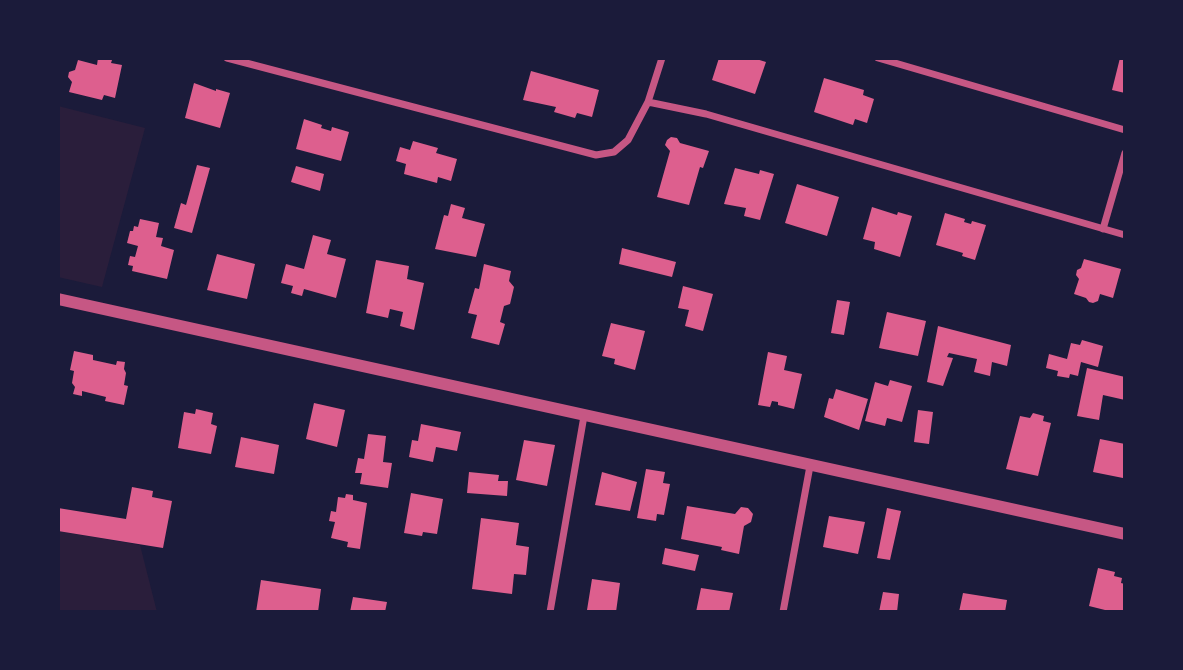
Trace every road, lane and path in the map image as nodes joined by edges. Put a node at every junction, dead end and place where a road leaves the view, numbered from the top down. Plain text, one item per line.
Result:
1 (227, 58) edge
2 (662, 58) edge
3 (878, 58) edge
4 (648, 102) junction
5 (1125, 130) edge
6 (1125, 153) edge
7 (1103, 229) junction
8 (1125, 235) edge
9 (58, 299) edge
10 (584, 416) junction
11 (810, 466) junction
12 (1125, 534) edge
13 (550, 612) edge
14 (783, 612) edge

1 - 4 street
2 - 4 street
3 - 5 street
4 - 7 street
6 - 7 street
7 - 8 street
9 - 10 street
10 - 11 street
10 - 13 street
11 - 12 street
11 - 14 street

